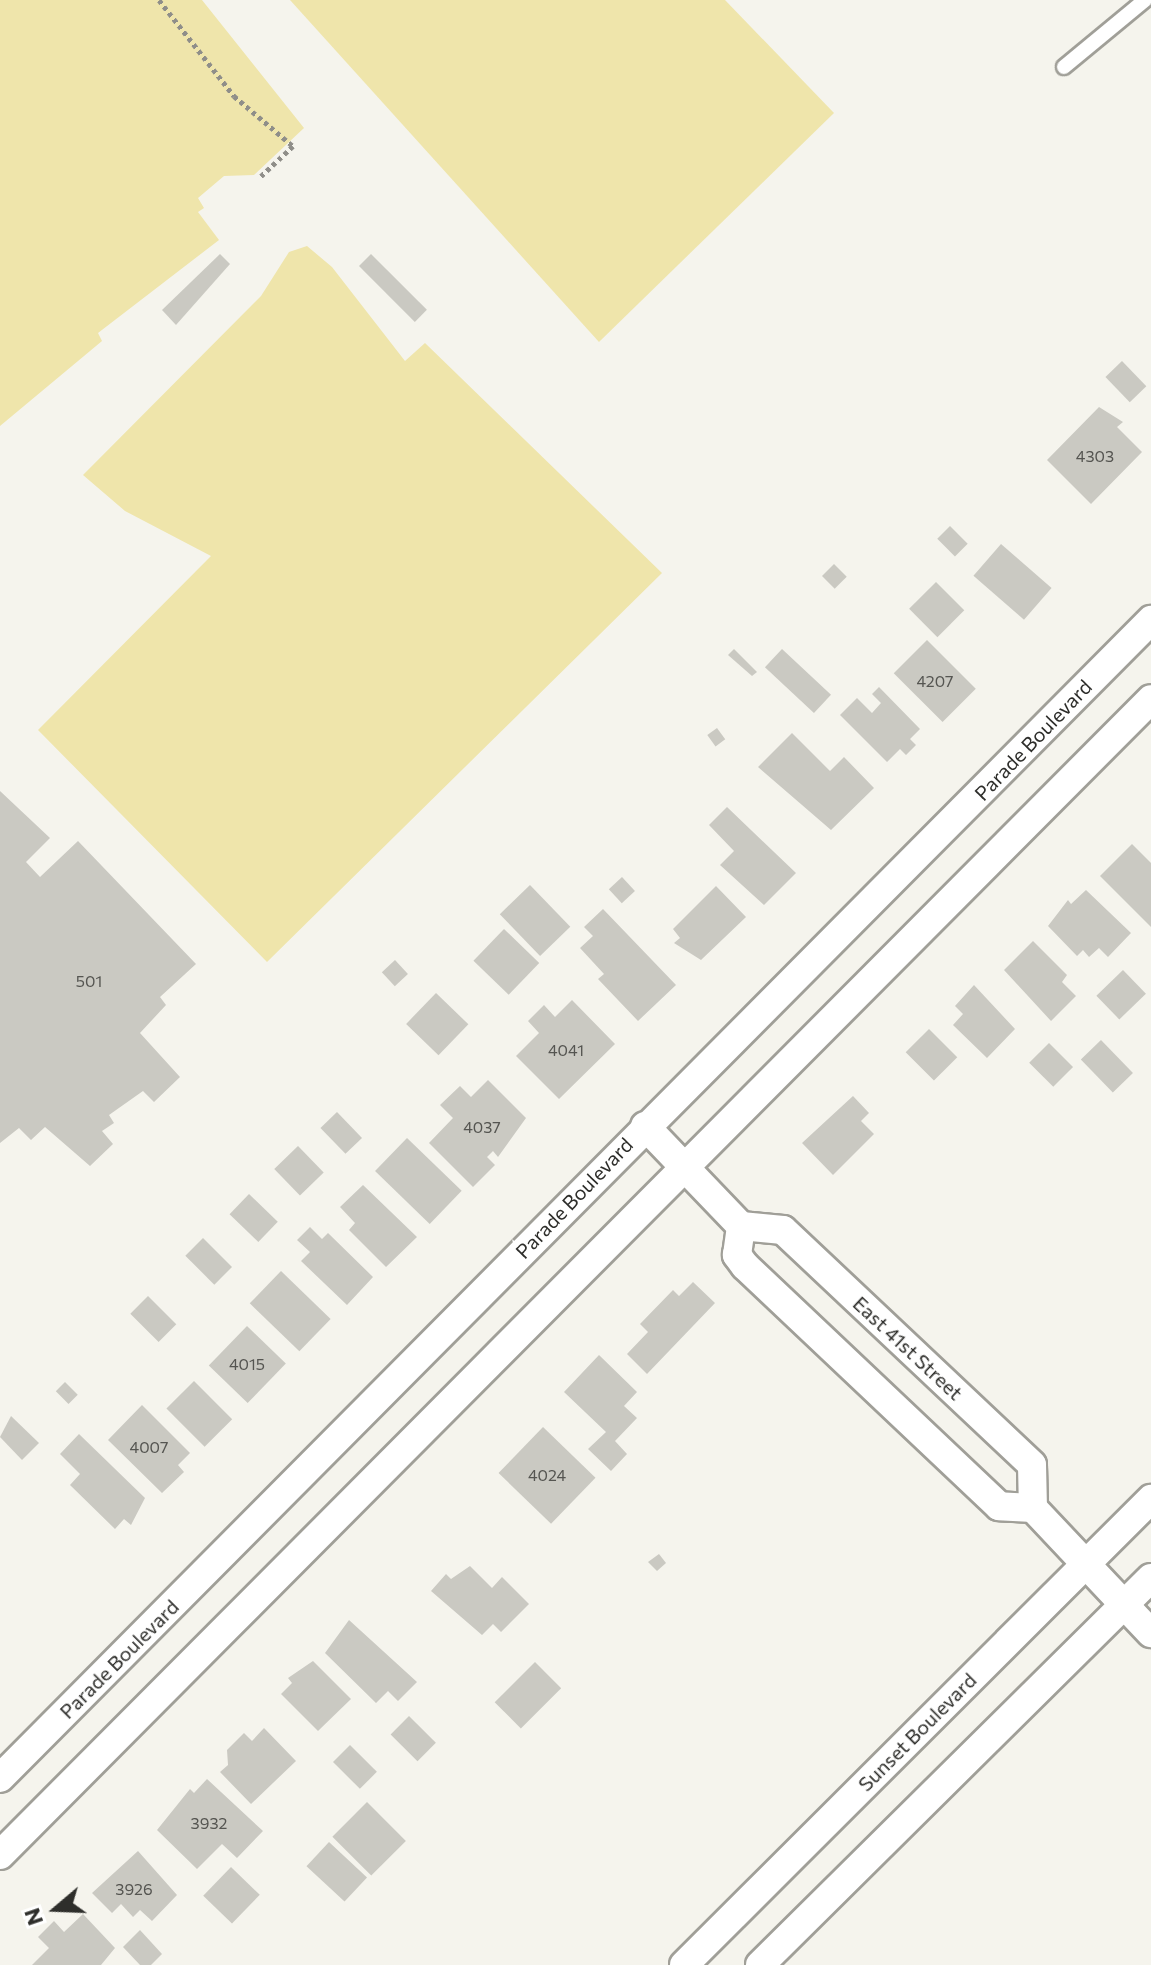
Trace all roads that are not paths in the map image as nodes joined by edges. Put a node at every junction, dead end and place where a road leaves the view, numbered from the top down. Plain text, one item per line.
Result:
1 (1145, 0) edge
2 (1064, 67) dead end
3 (1151, 620) edge
4 (1151, 699) edge
5 (645, 1126) junction
6 (688, 1169) junction
7 (741, 1226) junction
8 (1151, 1499) edge
9 (1033, 1508) junction
10 (1085, 1564) junction
11 (1151, 1578) edge
12 (1124, 1605) junction
13 (1151, 1633) edge
14 (0, 1778) edge
15 (0, 1855) edge
16 (684, 1965) edge
17 (760, 1965) edge

1 - 2 lane
3 - 5 street, Parade Boulevard
4 - 6 street
5 - 6 street
5 - 14 street, Parade Boulevard
6 - 7 street
6 - 15 street
7 - 9 street
7 - 9 street, East 41st Street
8 - 10 street, Sunset Boulevard
9 - 10 street
10 - 12 street
10 - 16 street, Sunset Boulevard
11 - 12 street
12 - 13 street
12 - 17 street

